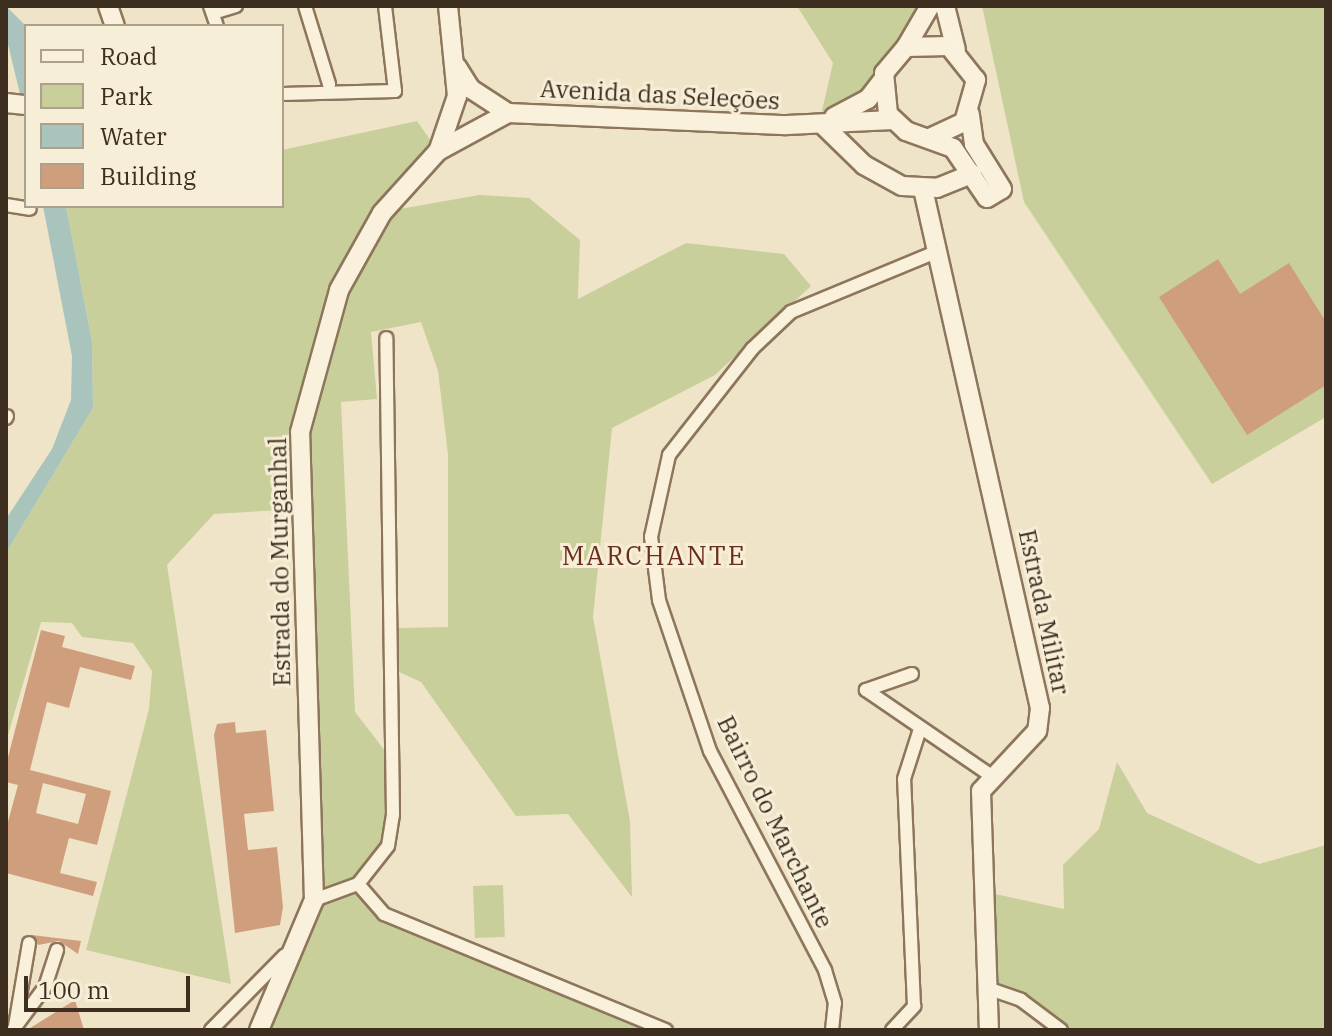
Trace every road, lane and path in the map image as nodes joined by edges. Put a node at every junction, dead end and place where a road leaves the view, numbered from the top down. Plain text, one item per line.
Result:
1 (236, 6) edge
2 (305, 6) edge
3 (385, 6) edge
4 (448, 6) edge
5 (930, 6) edge
6 (945, 6) edge
7 (213, 15) edge
8 (906, 47) junction
9 (956, 50) junction
10 (882, 81) junction
11 (329, 84) dead end
12 (464, 92) junction
13 (284, 94) edge
14 (508, 113) junction
15 (970, 114) junction
16 (855, 120) junction
17 (893, 120) junction
18 (816, 125) junction
19 (468, 129) junction
20 (932, 137) junction
21 (438, 151) junction
22 (850, 151) junction
23 (972, 174) junction
24 (923, 189) junction
25 (6, 205) edge
26 (30, 209) dead end
27 (936, 252) junction
28 (386, 338) dead end
29 (912, 674) dead end
30 (919, 732) junction
31 (993, 777) junction
32 (358, 884) junction
33 (314, 900) junction
34 (29, 943) dead end
35 (57, 950) dead end
36 (285, 955) junction
37 (987, 988) junction
38 (14, 1028) edge
39 (211, 1030) edge
40 (259, 1030) edge
41 (666, 1030) edge
42 (832, 1030) edge
43 (892, 1030) edge
44 (989, 1030) edge
45 (1061, 1030) edge

1 - 7 street
2 - 11 street
3 - 13 street
4 - 12 street, Estrada do Murganhal
5 - 8 street
6 - 9 street
8 - 9 street
8 - 10 street
9 - 15 street
10 - 17 street
10 - 18 street, Avenida das Seleções
12 - 14 street
12 - 19 street, Estrada do Murganhal
12 - 21 street, Estrada do Murganhal
14 - 18 street, Avenida das Seleções
14 - 19 street, Estrada do Murganhal
15 - 20 street
15 - 23 street
16 - 17 street, Avenida das Seleções
16 - 18 street, Avenida das Seleções
16 - 22 street
17 - 20 street
18 - 22 street
19 - 21 street, Estrada do Murganhal
20 - 23 street
21 - 33 street, Estrada do Murganhal
22 - 24 street
23 - 24 street
24 - 27 street, Estrada Militar
25 - 26 street
27 - 31 street, Estrada Militar
27 - 42 street, Bairro do Marchante
28 - 32 street
29 - 30 street
30 - 31 street
30 - 43 street
31 - 37 street, Estrada Militar
32 - 33 street
32 - 41 street
33 - 36 street, Estrada do Murganhal
34 - 38 street
35 - 38 street
36 - 39 street
36 - 40 street, Estrada do Murganhal
37 - 44 street, Estrada Militar
37 - 45 street

